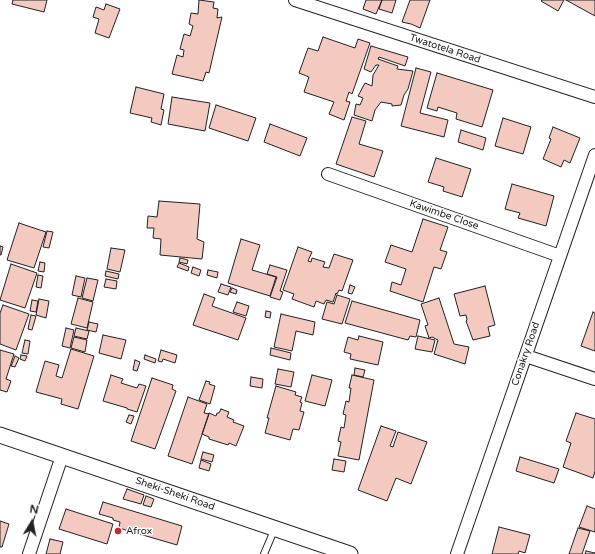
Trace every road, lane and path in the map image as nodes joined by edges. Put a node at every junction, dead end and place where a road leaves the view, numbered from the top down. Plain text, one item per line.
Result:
1 (295, 0) edge
2 (595, 97) edge
3 (595, 155) edge
4 (328, 174) dead end
5 (560, 256) junction
6 (526, 356) junction
7 (595, 379) edge
8 (0, 435) edge
9 (62, 456) junction
10 (275, 528) junction
11 (29, 554) edge
12 (264, 554) edge
13 (350, 554) edge
14 (457, 554) edge

1 - 2 street, Twatotela Road
3 - 5 street, Conakry Road
4 - 5 street, Kawimbe Close
5 - 6 street, Conakry Road
6 - 7 street
6 - 14 street, Conakry Road
8 - 9 street, Sheki-Sheki Road
9 - 10 street, Sheki-Sheki Road
9 - 11 street
10 - 12 lane
10 - 13 street, Sheki-Sheki Road

